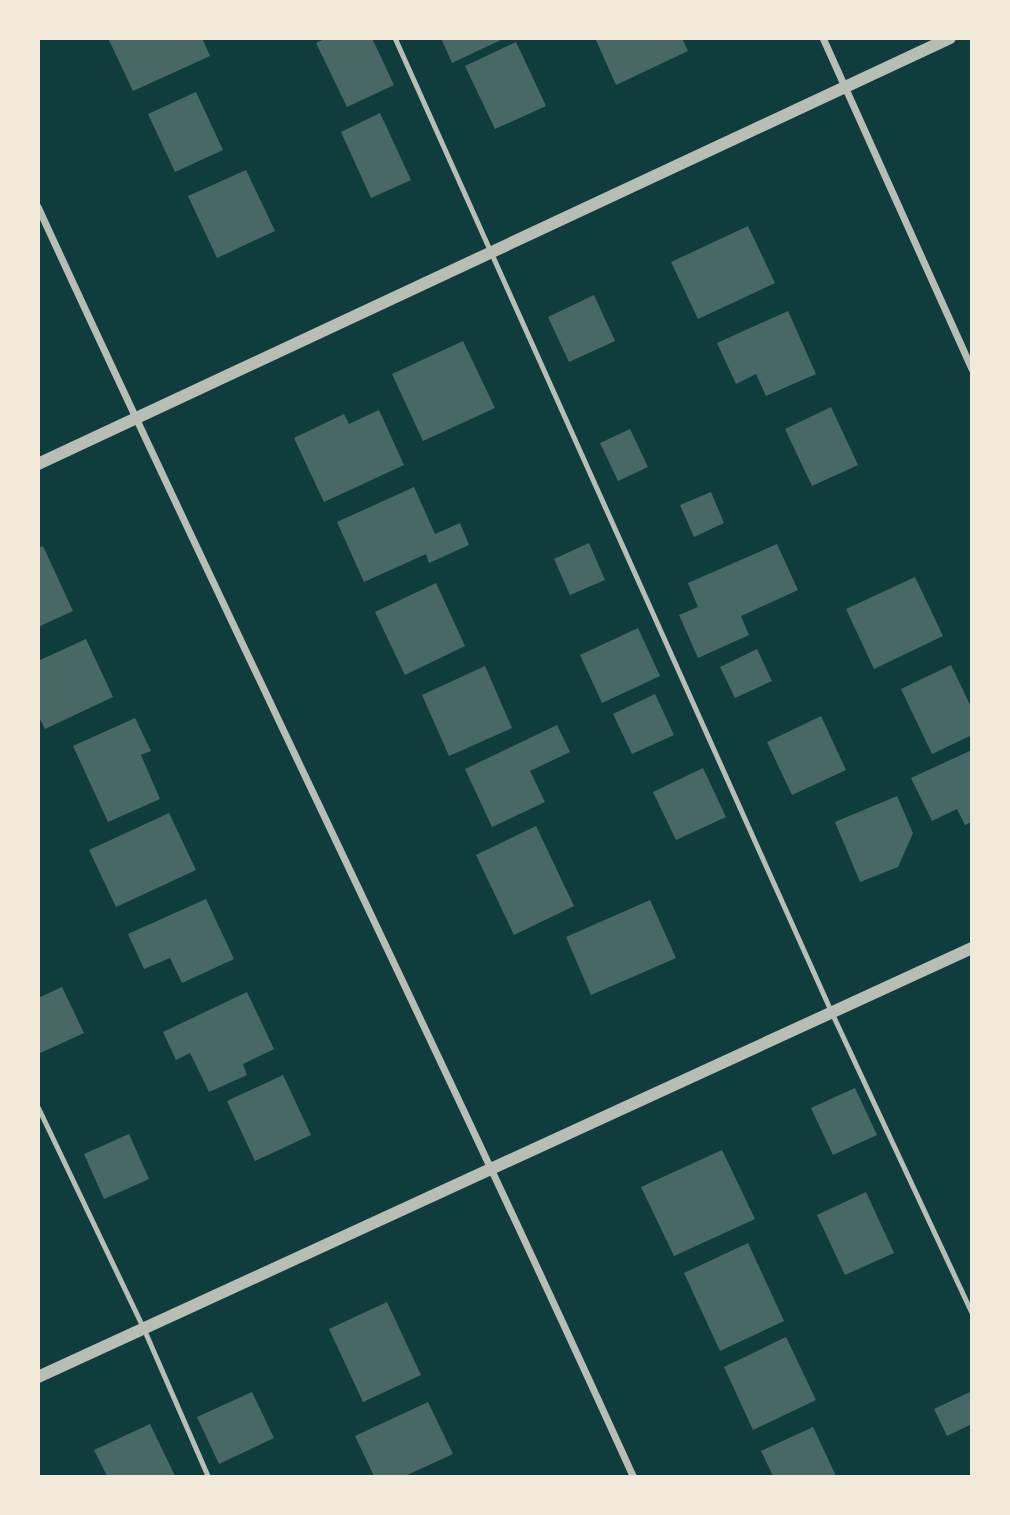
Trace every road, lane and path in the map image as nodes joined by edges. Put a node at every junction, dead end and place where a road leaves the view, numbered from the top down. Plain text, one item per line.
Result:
1 (395, 38) edge
2 (822, 38) edge
3 (950, 38) edge
4 (845, 88) junction
5 (38, 207) edge
6 (493, 252) junction
7 (971, 369) edge
8 (136, 420) junction
9 (38, 464) edge
10 (971, 948) edge
11 (832, 1013) junction
12 (38, 1107) edge
13 (494, 1170) junction
14 (971, 1313) edge
15 (144, 1329) junction
16 (38, 1377) edge
17 (208, 1476) edge
18 (633, 1476) edge

1 - 6 lane
2 - 4 street
3 - 4 street
4 - 6 street
4 - 7 street
5 - 8 street
6 - 8 street
6 - 11 lane
8 - 9 street
8 - 13 street
10 - 11 street
11 - 13 street
11 - 14 lane
12 - 15 lane
13 - 15 street
13 - 18 street
15 - 16 street
15 - 17 lane

